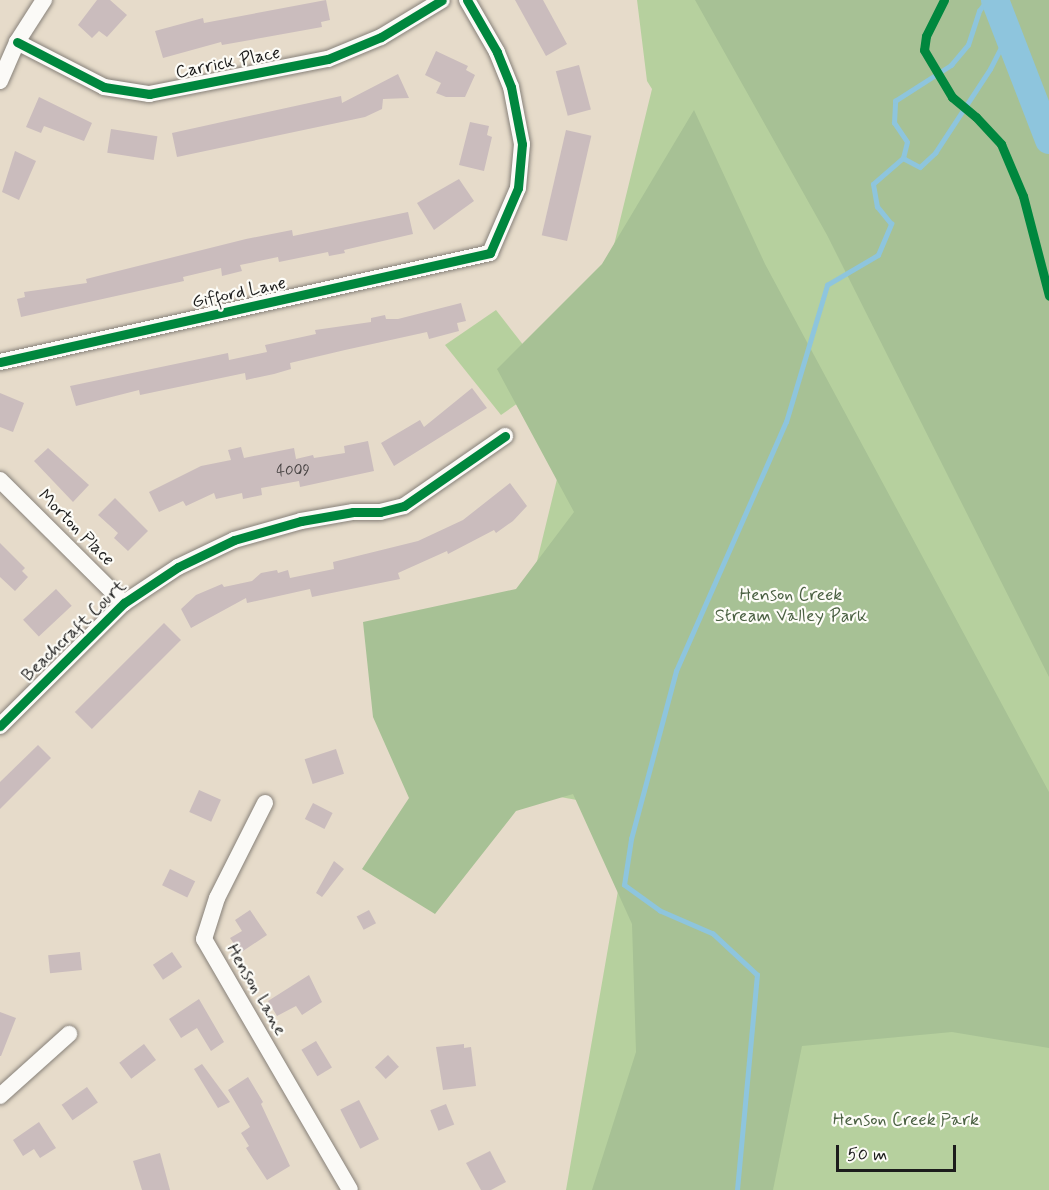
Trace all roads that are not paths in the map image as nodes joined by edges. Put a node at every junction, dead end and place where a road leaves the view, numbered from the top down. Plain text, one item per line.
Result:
1 (44, 0) edge
2 (442, 0) edge
3 (467, 0) edge
4 (16, 42) junction
5 (0, 81) edge
6 (0, 362) edge
7 (505, 436) dead end
8 (0, 480) edge
9 (124, 603) junction
10 (0, 726) edge
11 (265, 803) dead end
12 (69, 1034) dead end
13 (0, 1096) edge
14 (350, 1190) edge

1 - 4 street
2 - 4 street, Carrick Place
3 - 6 street, Gifford Lane
4 - 5 street
7 - 9 street, Beachcraft Court
8 - 9 street, Morton Place
9 - 10 street, Beachcraft Court
11 - 14 street, Henson Lane
12 - 13 street

